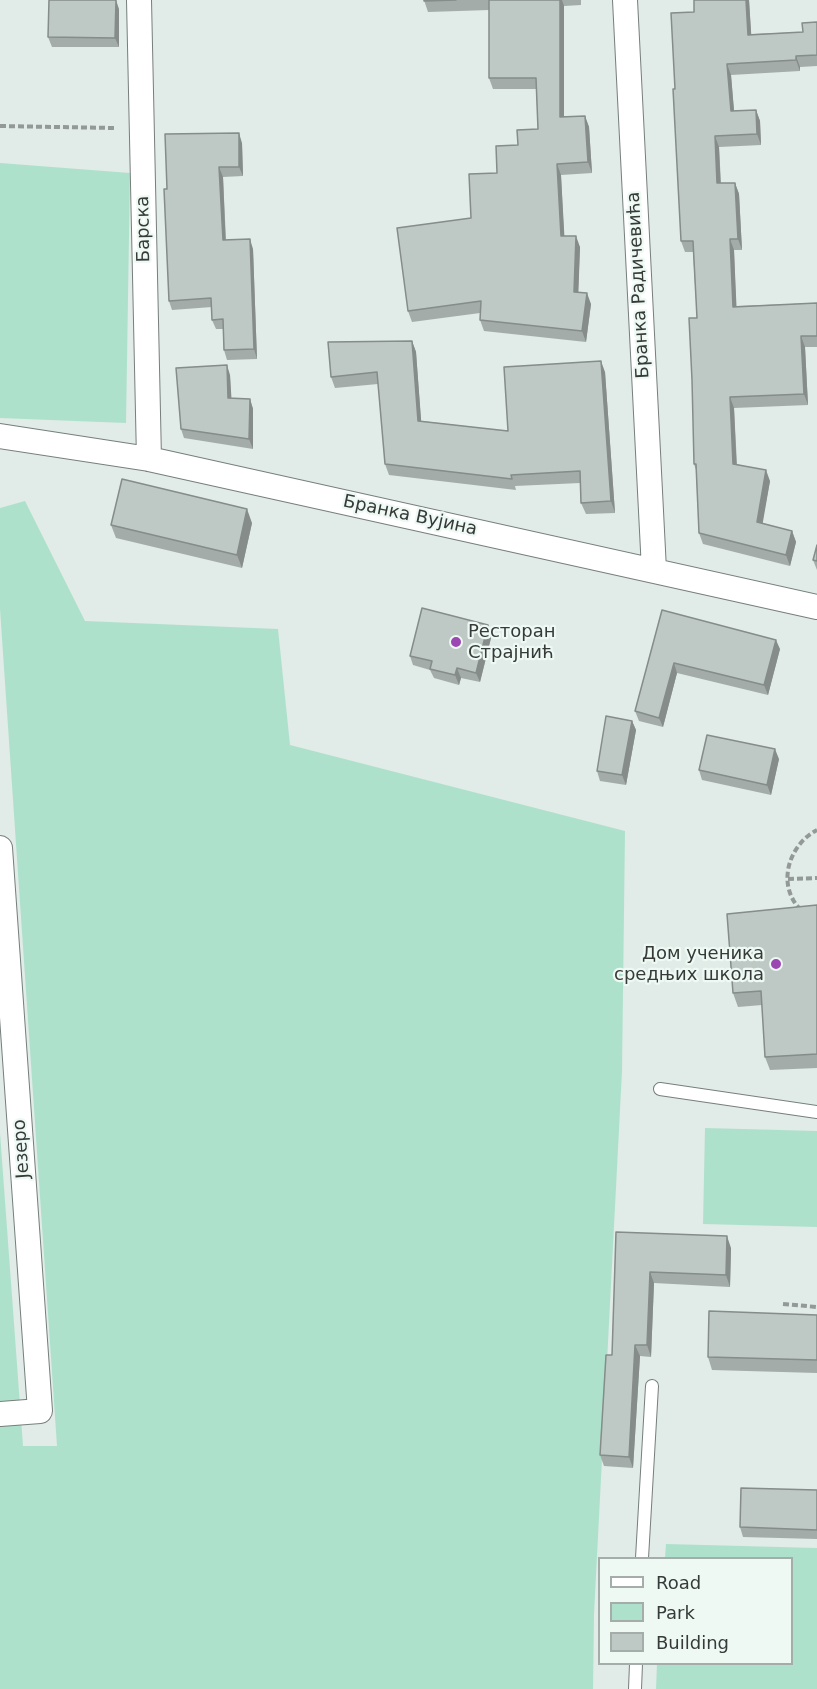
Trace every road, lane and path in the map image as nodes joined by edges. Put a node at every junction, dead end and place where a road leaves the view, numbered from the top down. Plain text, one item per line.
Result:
1 (138, 0) edge
2 (625, 0) edge
3 (0, 126) edge
4 (142, 129) junction
5 (0, 436) edge
6 (149, 459) junction
7 (654, 570) junction
8 (817, 607) edge
9 (817, 830) edge
10 (0, 848) edge
11 (817, 878) edge
12 (788, 879) junction
13 (806, 914) edge
14 (660, 1089) dead end
15 (817, 1112) edge
16 (783, 1304) dead end
17 (817, 1307) edge
18 (652, 1386) dead end
19 (0, 1414) edge
20 (642, 1557) edge
21 (636, 1665) edge
22 (635, 1689) edge

1 - 4 street, Барска
2 - 7 street, Бранка Радичевића
3 - 4 path
4 - 6 street, Барска
5 - 6 street, Бранка Вујина
6 - 7 street, Бранка Вујина
7 - 8 street, Бранка Вујина
9 - 12 path
10 - 19 street, Језеро
11 - 12 path
12 - 13 path
14 - 15 lane
16 - 17 path
18 - 20 lane
21 - 22 lane

